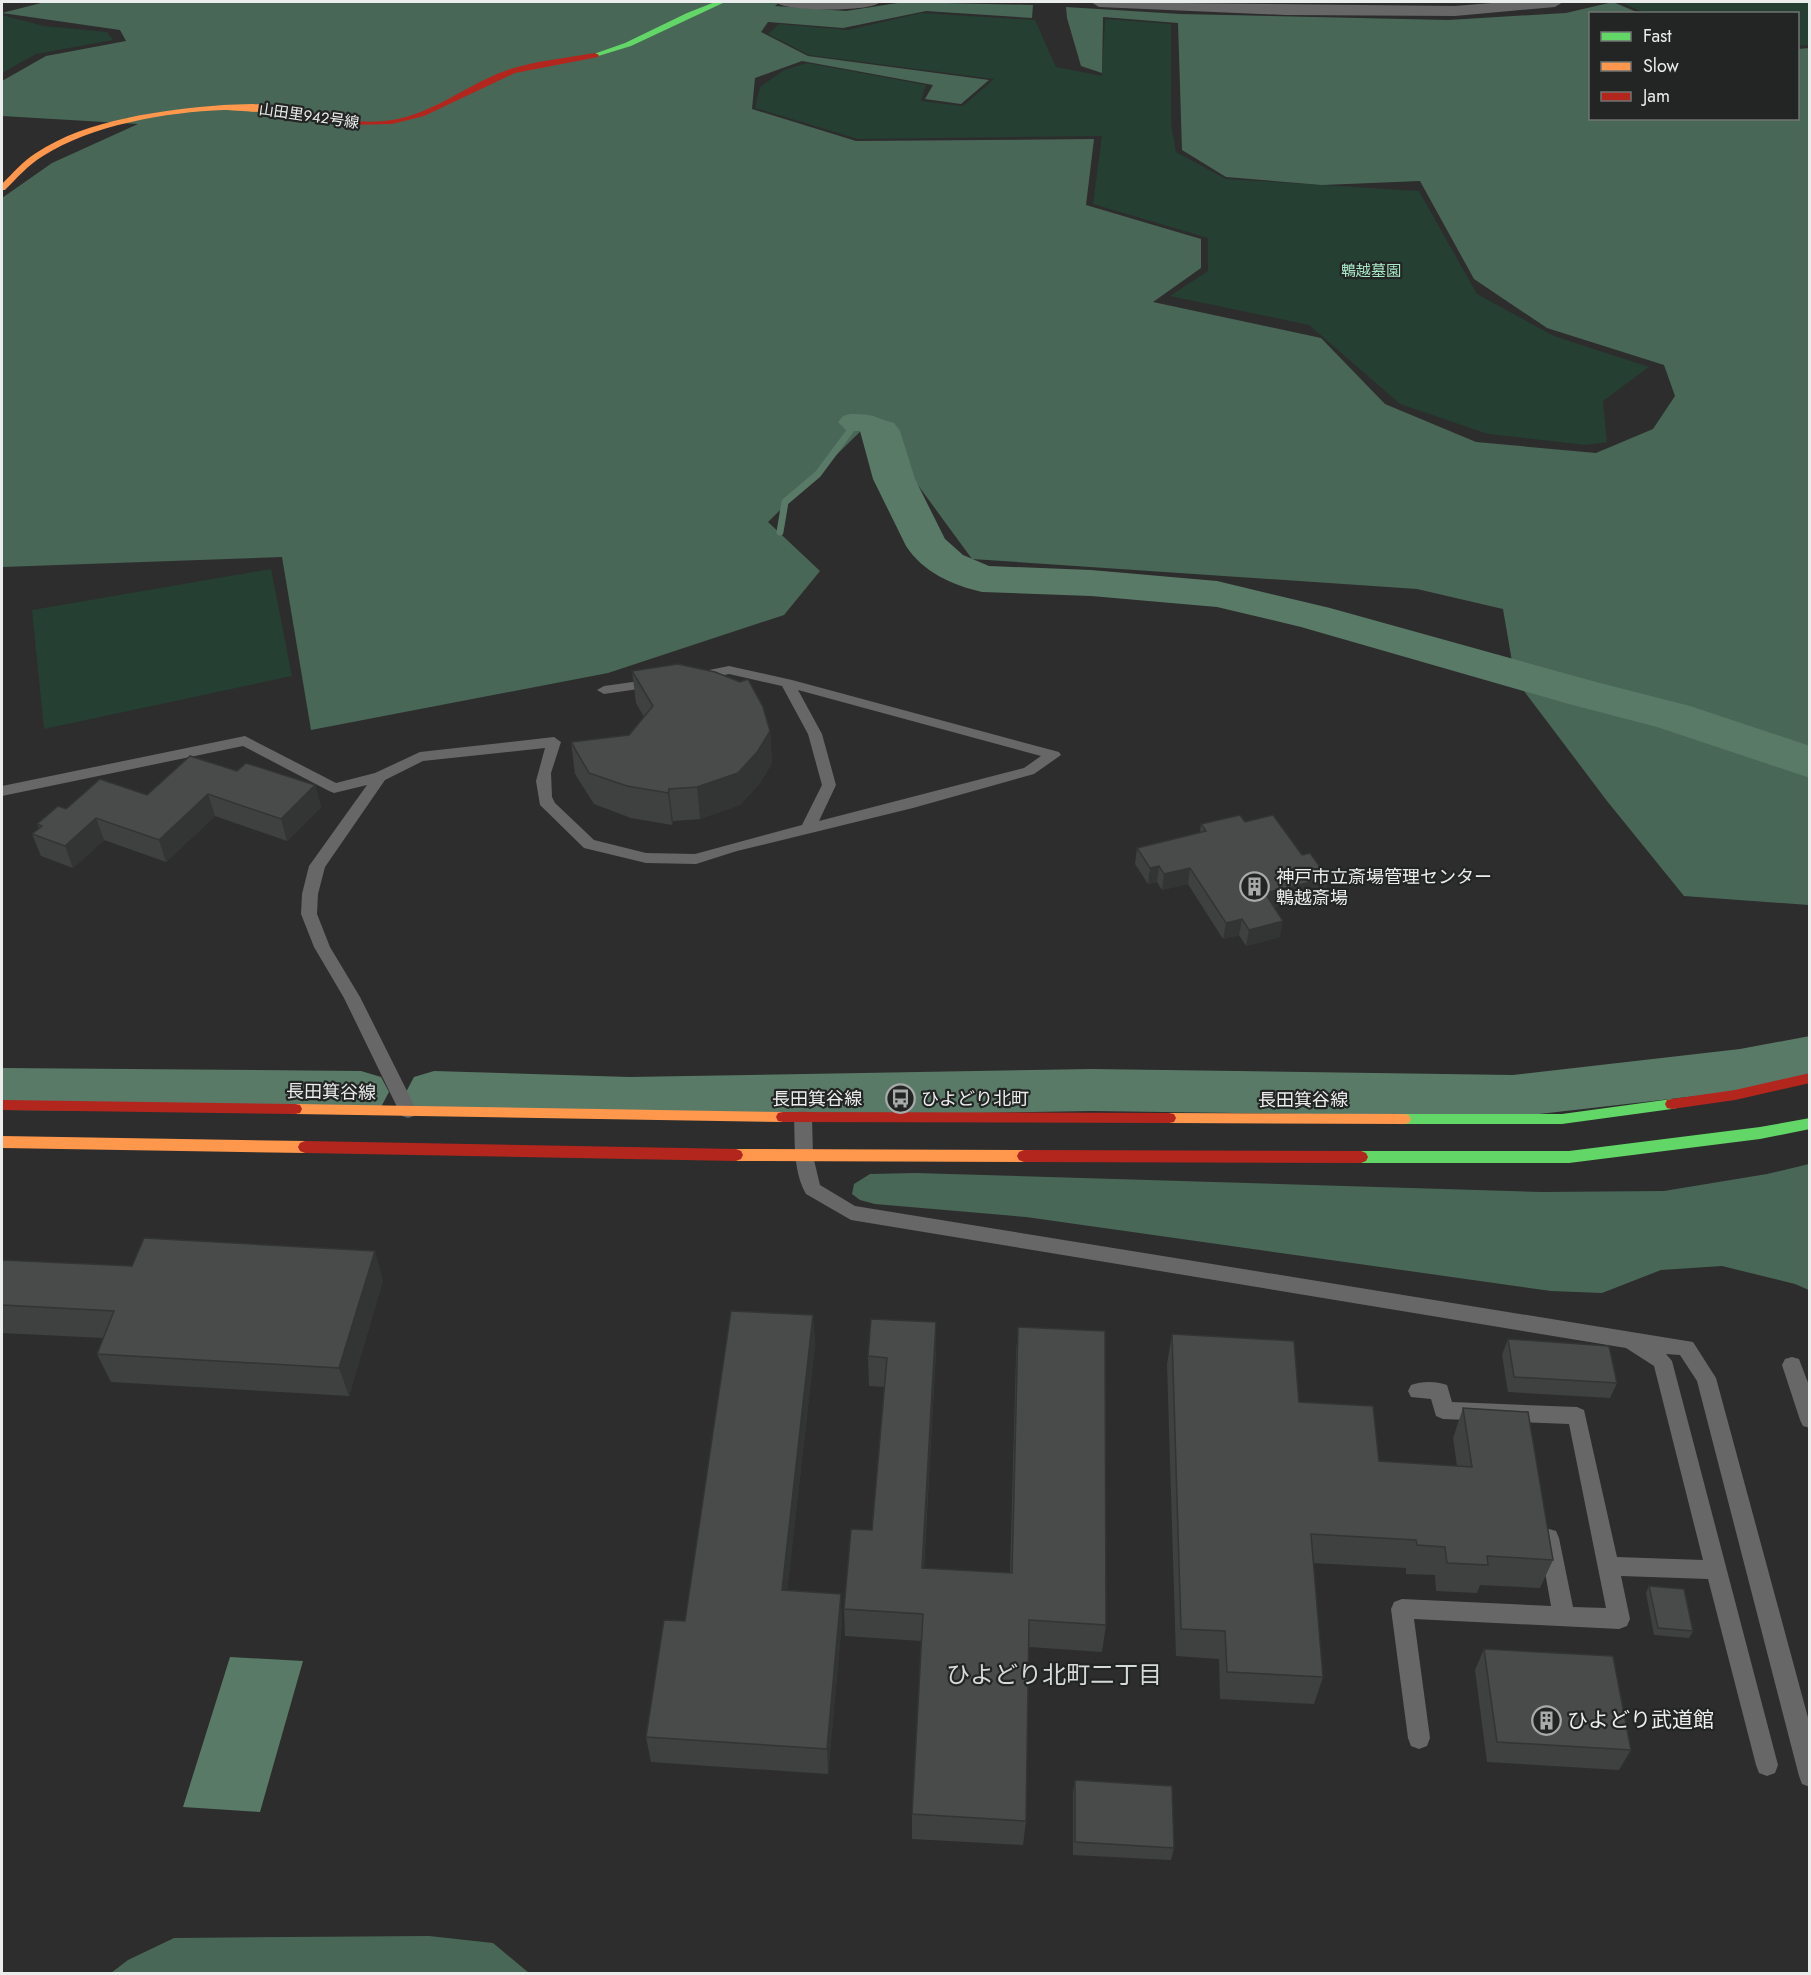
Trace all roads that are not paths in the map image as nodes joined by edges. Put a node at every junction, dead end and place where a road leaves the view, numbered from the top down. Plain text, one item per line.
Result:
1 (721, 2) edge
2 (784, 2) edge
3 (872, 2) edge
4 (1099, 2) edge
5 (1555, 2) edge
6 (2, 188) edge
7 (786, 683) junction
8 (604, 690) dead end
9 (380, 777) junction
10 (2, 791) edge
11 (808, 829) junction
12 (1809, 1078) edge
13 (2, 1105) edge
14 (408, 1111) junction
15 (803, 1117) junction
16 (1809, 1123) edge
17 (2, 1142) edge
18 (804, 1156) junction
19 (1630, 1341) junction
20 (1792, 1365) dead end
21 (1418, 1391) dead end
22 (1526, 1414) junction
23 (1809, 1420) edge
24 (1530, 1436) edge
25 (1545, 1519) edge
26 (1609, 1566) junction
27 (1716, 1570) junction
28 (1564, 1617) junction
29 (1419, 1738) dead end
30 (1767, 1765) dead end
31 (1809, 1776) edge

1 - 6 street, 山田里９４２号線
2 - 3 street
4 - 5 street
7 - 8 lane
7 - 11 lane
7 - 11 lane
9 - 10 lane
9 - 11 lane
9 - 14 lane
12 - 15 street, 長田箕谷線
13 - 14 street, 長田箕谷線
14 - 15 street, 長田箕谷線
15 - 18 lane
16 - 18 street
17 - 18 street
18 - 19 lane
19 - 27 lane
19 - 31 lane
20 - 23 lane
21 - 22 lane
22 - 24 lane
22 - 26 lane
25 - 28 lane
26 - 27 lane
26 - 28 lane
27 - 30 lane
28 - 29 lane

